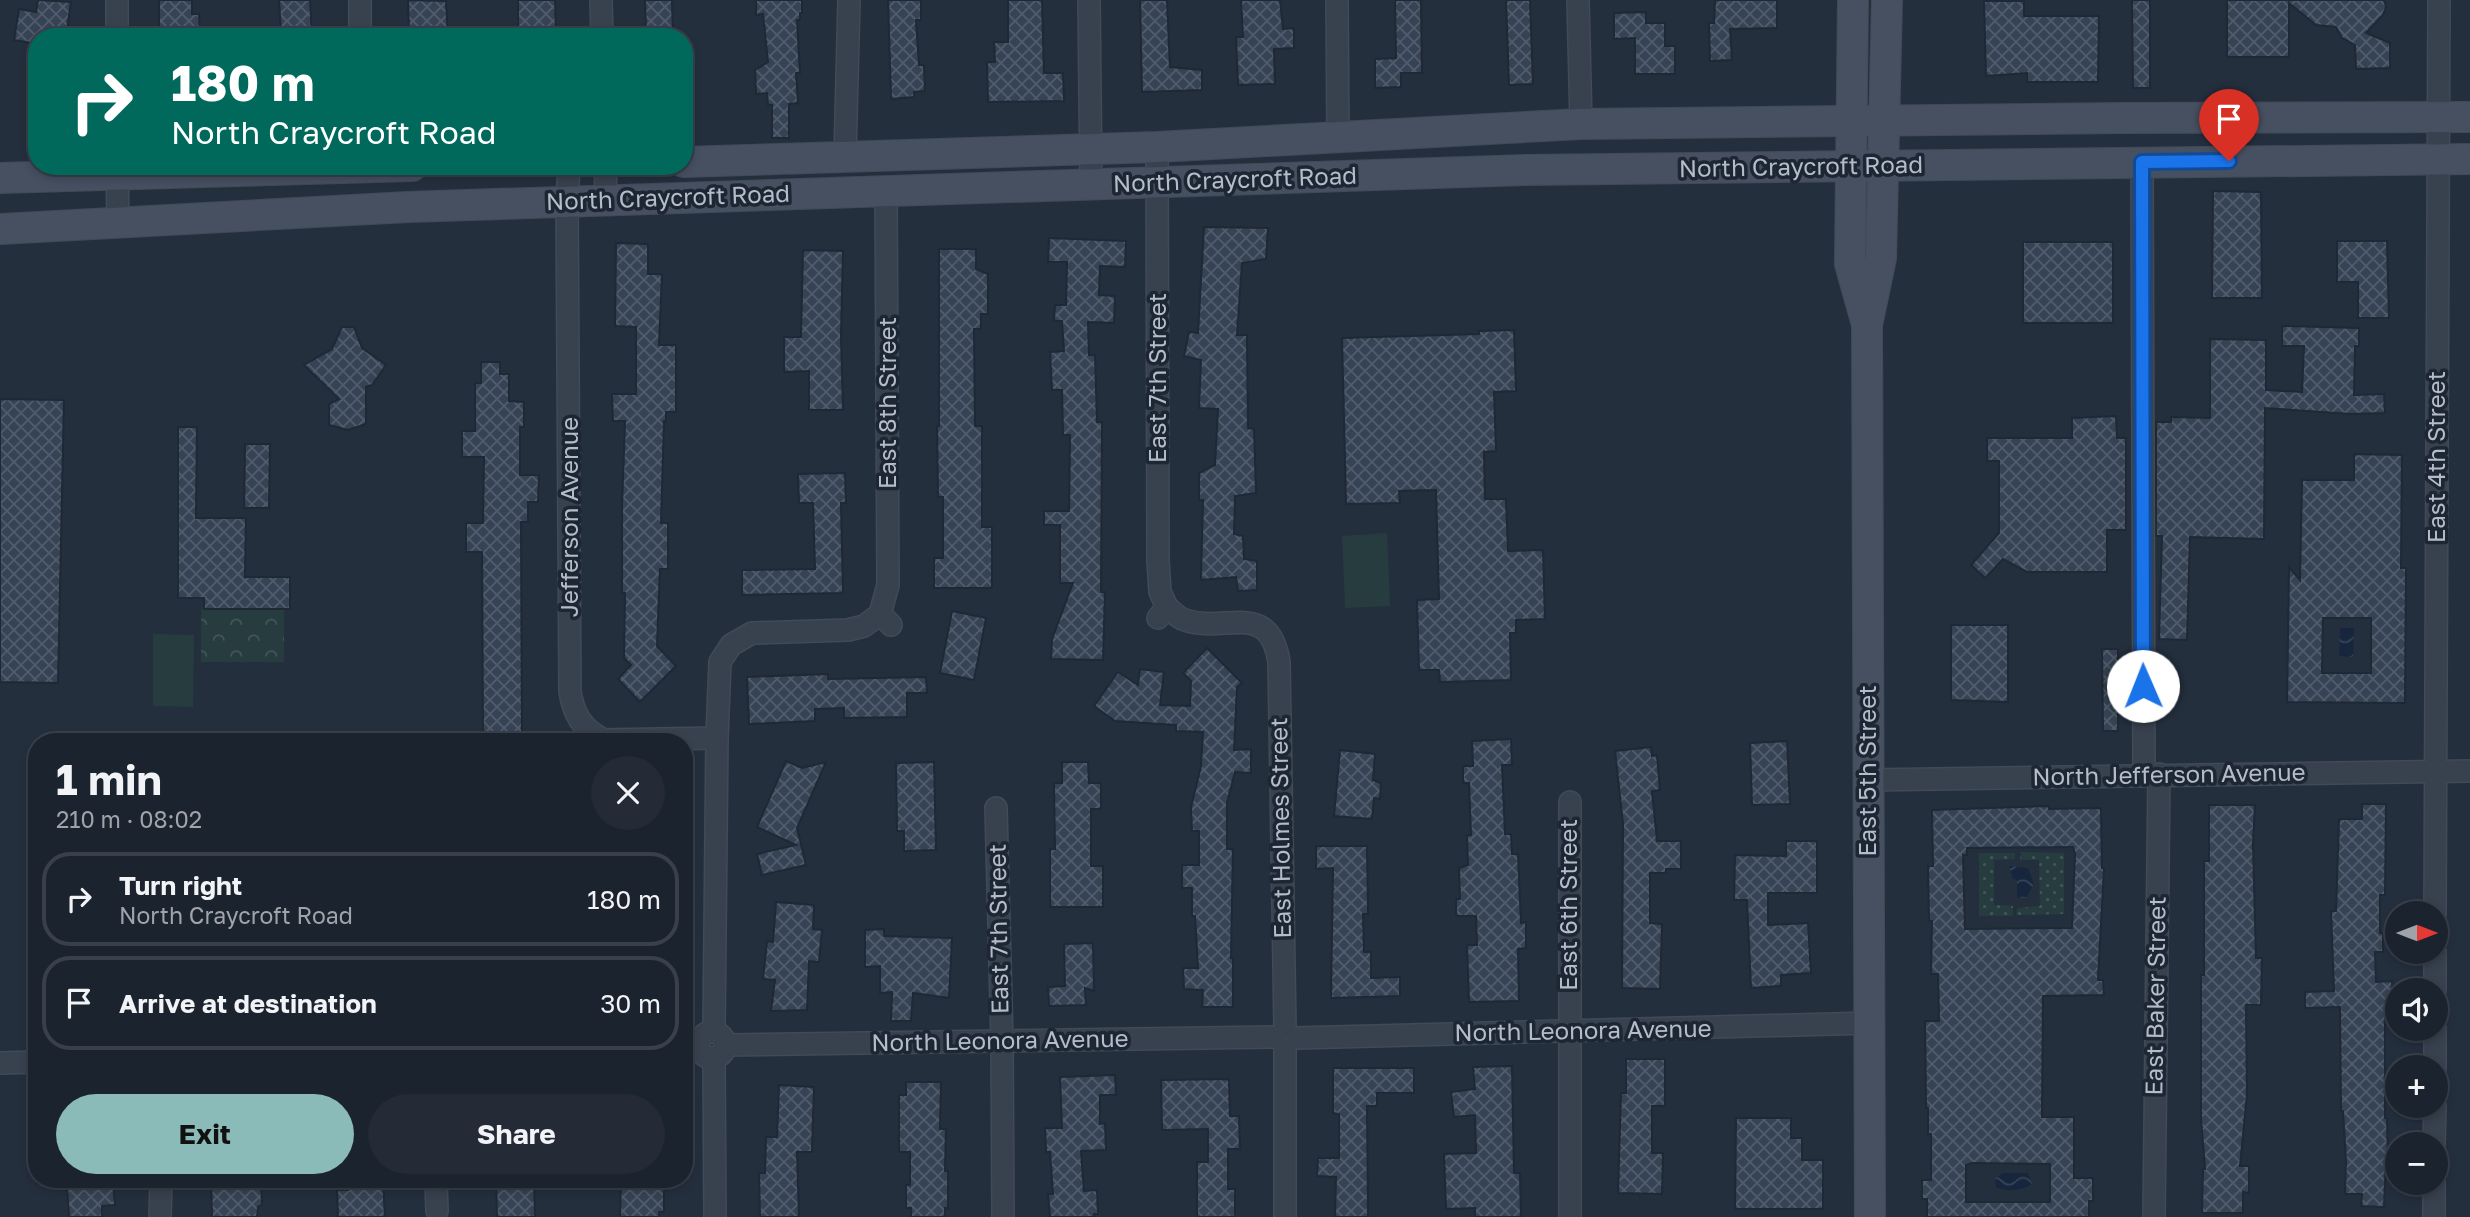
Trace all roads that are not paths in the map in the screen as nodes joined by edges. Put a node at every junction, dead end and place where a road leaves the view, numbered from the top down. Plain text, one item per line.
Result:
1 (117, 0) edge
2 (360, 0) edge
3 (601, 0) edge
4 (849, 0) edge
5 (1089, 0) edge
6 (1337, 0) edge
7 (1577, 0) edge
8 (1853, 0) edge
9 (1887, 0) edge
10 (2439, 0) edge
11 (117, 28) edge
12 (360, 28) edge
13 (602, 28) edge
14 (2470, 117) edge
15 (2439, 118) junction
16 (1852, 120) junction
17 (1884, 120) junction
18 (1581, 124) junction
19 (1338, 138) junction
20 (1157, 148) junction
21 (1092, 149) junction
22 (845, 156) junction
23 (2470, 159) edge
24 (2439, 160) junction
25 (693, 162) edge
26 (2142, 162) junction
27 (1883, 166) junction
28 (1851, 167) junction
29 (50, 175) edge
30 (117, 175) edge
31 (568, 175) edge
32 (606, 175) edge
33 (0, 178) edge
34 (1157, 183) junction
35 (1091, 185) junction
36 (886, 191) junction
37 (567, 201) junction
38 (605, 201) junction
39 (118, 221) junction
40 (0, 229) edge
41 (1867, 325) junction
42 (1268, 632) joint
43 (591, 733) edge
44 (693, 738) edge
45 (717, 738) junction
46 (2435, 771) junction
47 (2470, 771) edge
48 (2151, 774) junction
49 (1868, 780) junction
50 (1570, 802) dead end
51 (996, 808) dead end
52 (2435, 901) edge
53 (1868, 1023) junction
54 (1569, 1031) junction
55 (1286, 1038) junction
56 (1002, 1041) junction
57 (707, 1046) edge
58 (28, 1062) edge
59 (0, 1063) edge
60 (160, 1188) edge
61 (436, 1188) edge
62 (2434, 1195) edge
63 (437, 1211) dead end
64 (160, 1217) edge
65 (715, 1217) edge
66 (1003, 1217) edge
67 (1284, 1217) edge
68 (1570, 1217) edge
69 (1870, 1217) edge
70 (2154, 1217) edge
71 (2434, 1217) edge

1 - 11 street
2 - 12 street
3 - 13 street
4 - 22 street
5 - 21 street
6 - 19 street
7 - 18 street
8 - 16 main road, East 5th Street
9 - 17 main road, East 5th Street
10 - 15 street, East 4th Street
14 - 15 main road, North Craycroft Road
15 - 17 main road, North Craycroft Road
15 - 24 street, East 4th Street
16 - 17 main road, North Craycroft Road
16 - 18 main road, North Craycroft Road
16 - 28 main road, East 5th Street
17 - 27 main road, East 5th Street
18 - 19 main road, North Craycroft Road
19 - 20 main road, North Craycroft Road
20 - 21 main road, North Craycroft Road
20 - 34 street, East 7th Street
21 - 22 main road, North Craycroft Road
21 - 35 street
22 - 25 main road, North Craycroft Road
23 - 24 main road, North Craycroft Road
24 - 26 main road, North Craycroft Road
24 - 46 street, East 4th Street
26 - 27 main road, North Craycroft Road
26 - 48 street, East Baker Street
27 - 28 main road, North Craycroft Road
27 - 41 main road, East 5th Street
28 - 34 main road, North Craycroft Road
28 - 41 main road, East 5th Street
29 - 33 main road
30 - 39 street
31 - 37 street, Jefferson Avenue
32 - 38 street
34 - 35 main road, North Craycroft Road
34 - 42 street, East 7th Street
35 - 36 main road, North Craycroft Road
36 - 38 main road, North Craycroft Road
36 - 45 street, East 8th Street
37 - 38 main road, North Craycroft Road
37 - 39 main road, North Craycroft Road
37 - 43 street, Jefferson Avenue
39 - 40 main road, North Craycroft Road
41 - 49 main road, East 5th Street
42 - 55 street, East Holmes Street
44 - 45 street, Jefferson Avenue
45 - 57 street
46 - 47 street, North Jefferson Avenue
46 - 48 street, North Jefferson Avenue
46 - 52 street, East 4th Street
48 - 49 street, North Jefferson Avenue
48 - 70 street, East Baker Street
49 - 53 main road, East 5th Street
50 - 54 street, East 6th Street
51 - 56 street, East 7th Street
53 - 54 street, North Leonora Avenue
53 - 69 main road, East 5th Street
54 - 55 street, North Leonora Avenue
54 - 68 street, East 6th Street
55 - 56 street, North Leonora Avenue
55 - 67 street, East Holmes Street
56 - 57 street, North Leonora Avenue
56 - 66 street, East 7th Street
57 - 65 street
58 - 59 street
60 - 64 street
61 - 63 street
62 - 71 street

